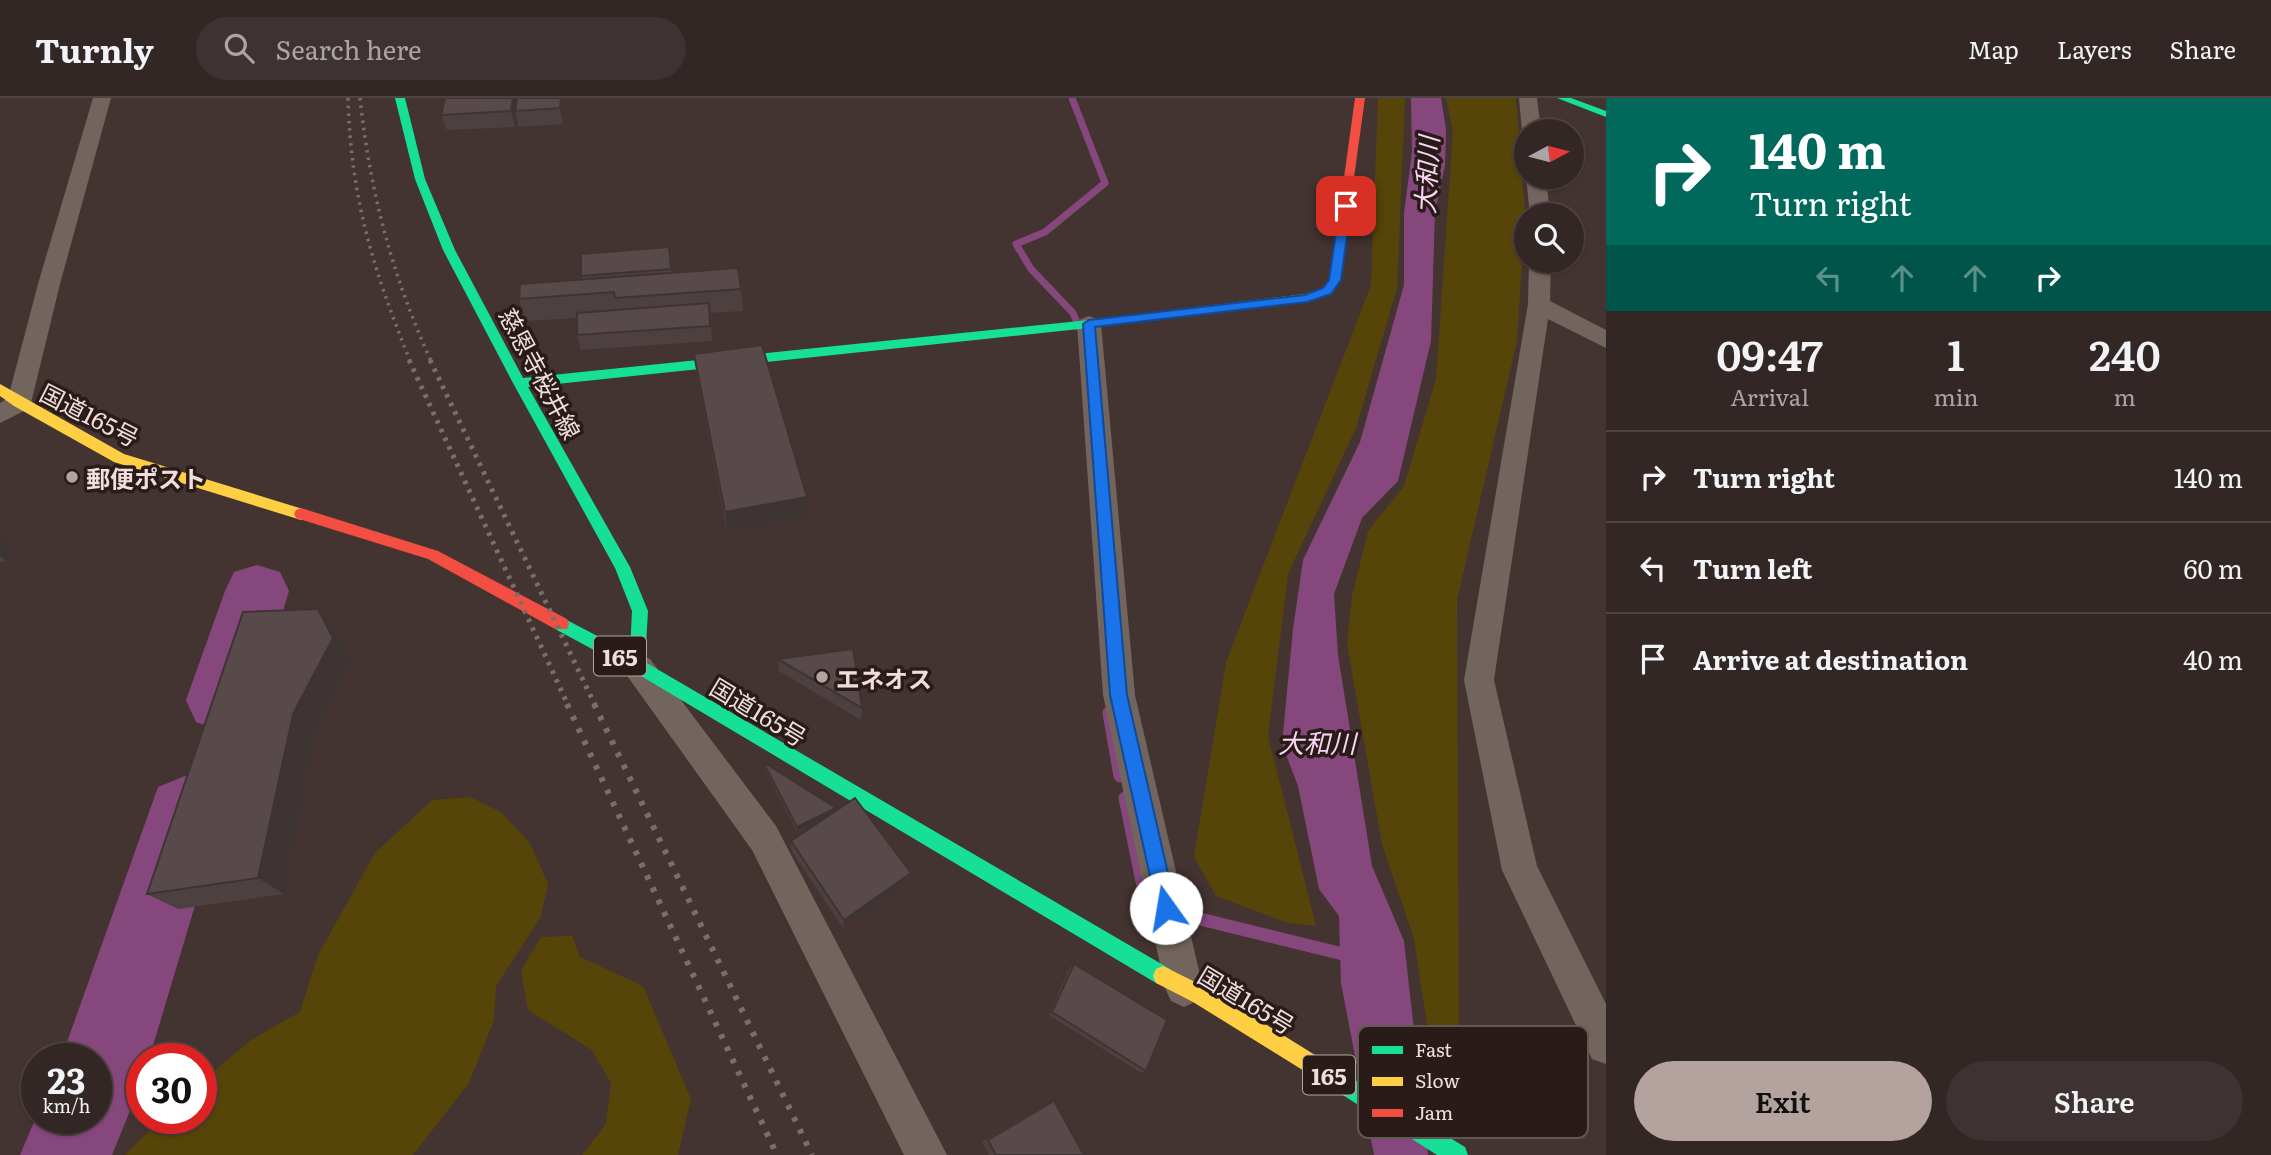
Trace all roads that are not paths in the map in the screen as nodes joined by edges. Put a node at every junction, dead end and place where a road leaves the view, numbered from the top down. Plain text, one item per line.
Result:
1 (102, 98) edge
2 (400, 98) edge
3 (1360, 98) edge
4 (1528, 98) edge
5 (1562, 98) edge
6 (1606, 114) edge
7 (1531, 119) edge
8 (1540, 273) edge
9 (1539, 304) junction
10 (1078, 325) junction
11 (1606, 340) edge
12 (519, 383) junction
13 (6, 402) edge
14 (637, 665) junction
15 (1192, 992) junction
16 (1606, 1045) edge
17 (1358, 1094) edge
18 (1429, 1138) edge
19 (926, 1155) edge
20 (1457, 1155) edge

1 - 13 street
2 - 12 main road, 慈恩寺桜井線
3 - 10 main road
4 - 7 street
5 - 6 main road
8 - 9 street
9 - 11 street
9 - 16 street
10 - 12 main road
10 - 15 street
12 - 14 main road, 慈恩寺桜井線
13 - 14 main road, 国道165号 / 165
14 - 15 main road, 国道165号 / 165
14 - 19 street
15 - 17 main road, 国道165号 / 165
18 - 20 main road, 国道165号 / 165

